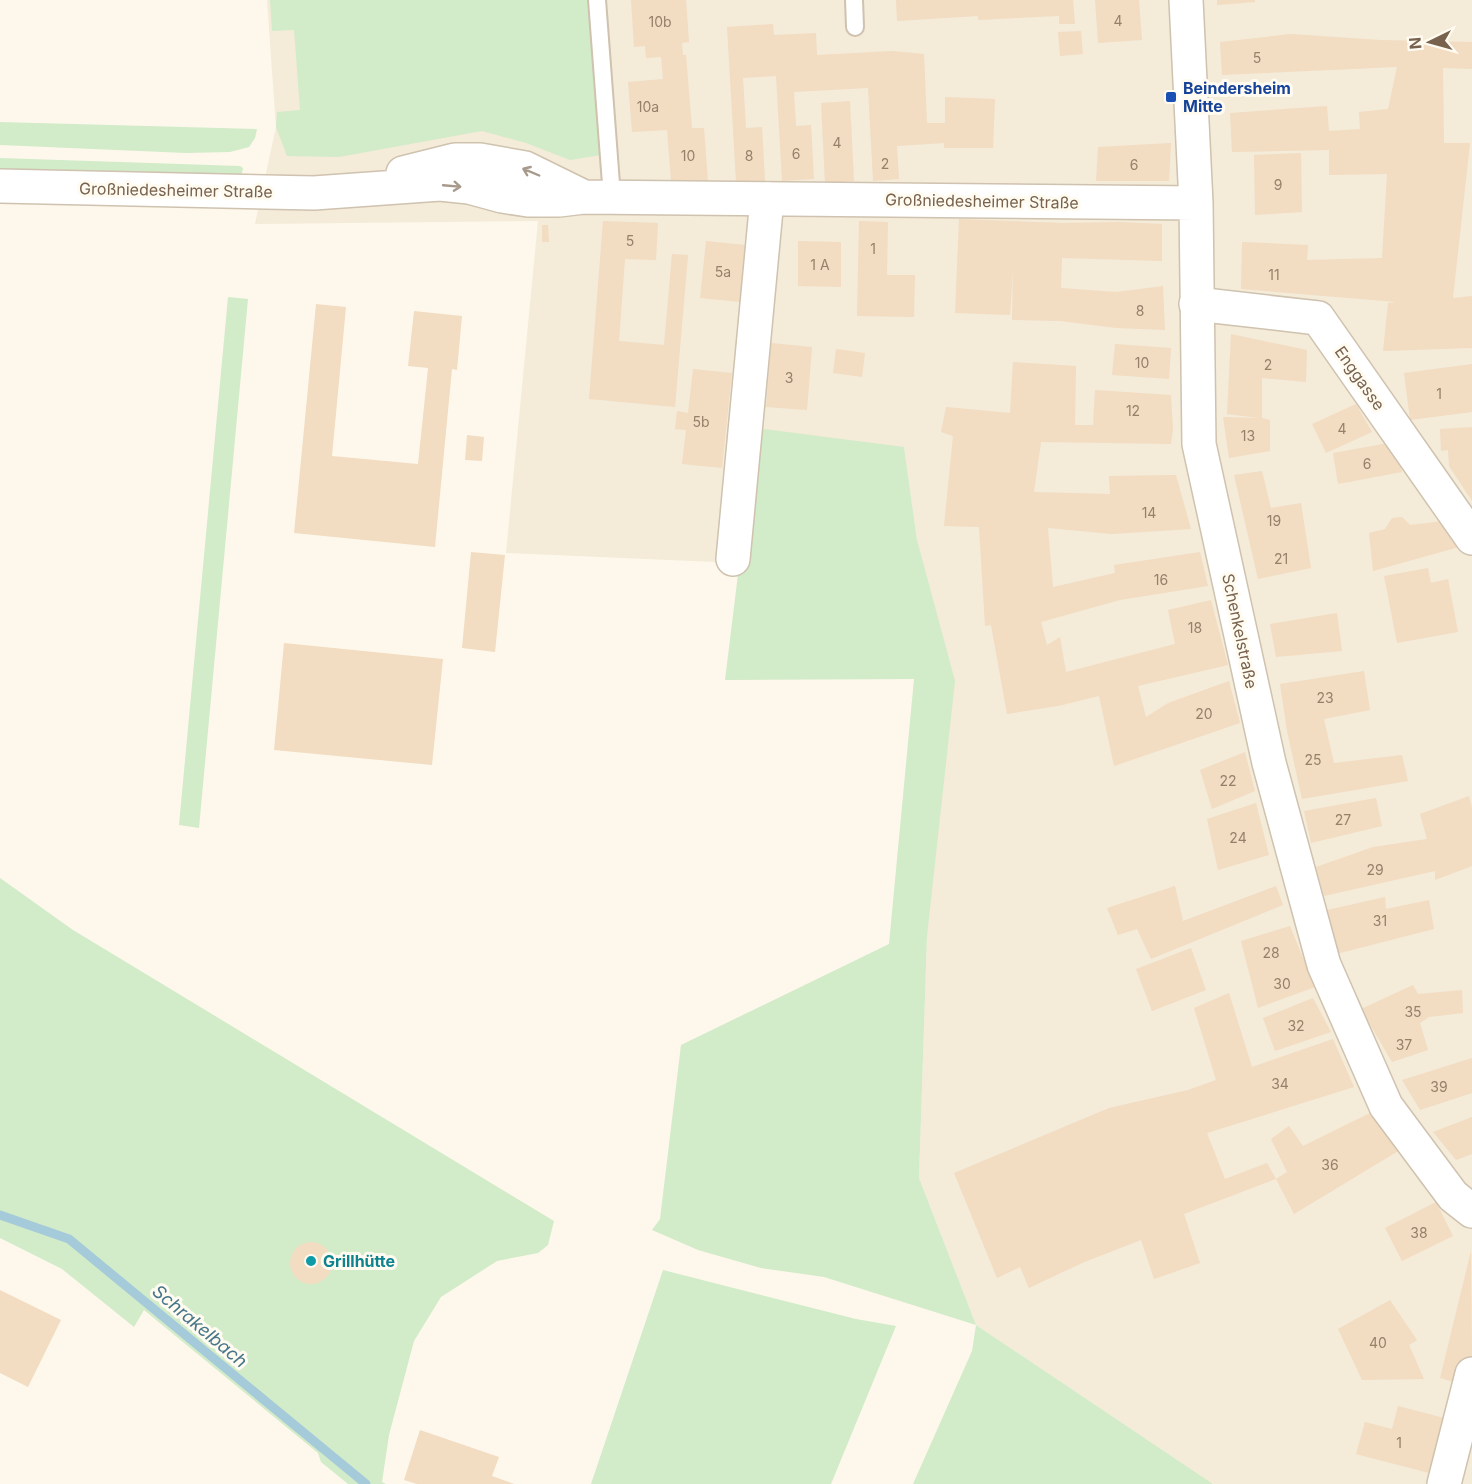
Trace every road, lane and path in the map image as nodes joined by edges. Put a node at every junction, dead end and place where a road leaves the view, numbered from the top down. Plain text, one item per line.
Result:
1 (597, 0) edge
2 (854, 0) edge
3 (1186, 0) edge
4 (855, 27) dead end
5 (0, 186) edge
6 (598, 197) junction
7 (767, 199) junction
8 (1196, 202) junction
9 (1197, 304) junction
10 (1472, 538) edge
11 (732, 559) dead end
12 (1472, 1211) edge
13 (1472, 1374) edge
14 (1444, 1484) edge

1 - 6 lane
2 - 4 lane
3 - 8 street, Schenkelstraße
5 - 6 street, Großniedesheimer Straße
6 - 7 street, Großniedesheimer Straße
7 - 8 street, Großniedesheimer Straße
7 - 11 street
8 - 9 street, Schenkelstraße
9 - 10 street, Enggasse
9 - 12 street, Schenkelstraße
13 - 14 street

